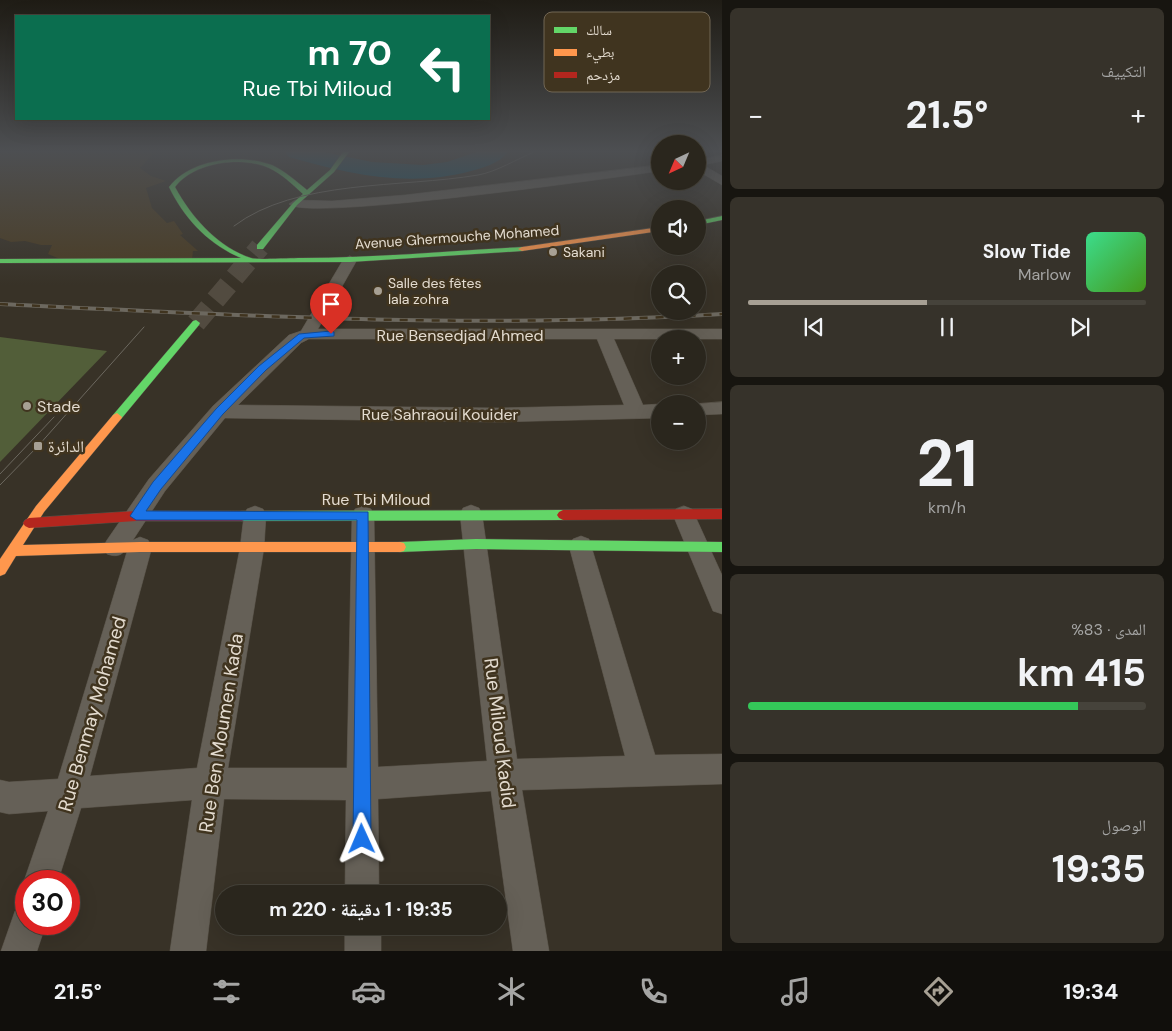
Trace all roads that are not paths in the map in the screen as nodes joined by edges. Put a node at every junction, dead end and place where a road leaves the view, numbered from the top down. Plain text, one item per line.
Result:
1 (175, 196) edge
2 (304, 196) edge
3 (425, 196) edge
4 (295, 204) junction
5 (722, 218) edge
6 (706, 221) edge
7 (651, 230) edge
8 (217, 242) junction
9 (260, 247) tunnel mouth
10 (10, 249) dead end
11 (215, 260) junction
12 (316, 260) junction
13 (350, 260) junction
14 (0, 261) edge
15 (260, 261) junction
16 (42, 262) junction
17 (235, 272) dead end
18 (28, 273) dead end
19 (196, 323) tunnel mouth
20 (307, 334) junction
21 (722, 334) edge
22 (604, 335) junction
23 (706, 409) edge
24 (722, 409) edge
25 (220, 411) junction
26 (636, 411) junction
27 (651, 411) edge
28 (471, 514) junction
29 (722, 514) edge
30 (255, 515) junction
31 (363, 515) junction
32 (684, 515) junction
33 (136, 516) junction
34 (30, 522) junction
35 (476, 544) junction
36 (581, 546) junction
37 (128, 547) junction
38 (698, 547) junction
39 (722, 547) edge
40 (252, 548) junction
41 (362, 548) junction
42 (12, 551) junction
43 (0, 570) edge
44 (722, 603) edge
45 (722, 769) edge
46 (645, 772) junction
47 (504, 775) junction
48 (210, 783) junction
49 (361, 784) junction
50 (69, 795) junction
51 (0, 796) edge
52 (45, 870) edge
53 (362, 885) edge
54 (24, 935) edge
55 (363, 935) edge
56 (19, 951) edge
57 (188, 951) edge
58 (363, 951) edge
59 (531, 951) edge

1 - 8 main road
2 - 4 main road
3 - 4 street
4 - 9 main road
5 - 6 main road
7 - 13 main road, Avenue Ghermouche Mohamed
8 - 11 main road
8 - 15 main road
10 - 16 main road
11 - 15 main road
11 - 16 main road
11 - 18 main road
12 - 13 main road, Avenue Ghermouche Mohamed
12 - 15 main road
12 - 17 main road
13 - 20 street
14 - 16 main road
19 - 34 main road
20 - 22 street, Rue Bensedjad Ahmed
20 - 25 street
21 - 22 street, Rue Bensedjad Ahmed
22 - 26 street
23 - 24 street
25 - 26 street, Rue Sahraoui Kouider
25 - 33 street
26 - 27 street, Rue Sahraoui Kouider
28 - 31 main road, Rue Tbi Miloud
28 - 32 main road, Rue Tbi Miloud
28 - 35 street, Rue Miloud Kadid
29 - 32 main road, Rue Tbi Miloud
30 - 31 main road, Rue Tbi Miloud
30 - 33 main road, Rue Tbi Miloud
30 - 40 street, Rue Ben Moumen Kada
31 - 41 street
32 - 38 street
33 - 34 main road, Rue Tbi Miloud
33 - 37 street
34 - 42 main road
35 - 36 main road
35 - 41 main road
35 - 47 street, Rue Miloud Kadid
36 - 38 main road
36 - 46 street
37 - 40 main road
37 - 42 main road
37 - 50 street, Rue Benmay Mohamed
38 - 39 main road
38 - 44 street
40 - 41 main road
40 - 48 street, Rue Ben Moumen Kada
41 - 49 street
42 - 43 main road
45 - 46 street
46 - 47 street
47 - 49 street
47 - 59 street, Rue Miloud Kadid
48 - 49 street
48 - 50 street
48 - 57 street, Rue Ben Moumen Kada
49 - 53 street
50 - 51 street
50 - 52 street, Rue Benmay Mohamed
54 - 56 street
55 - 58 street

